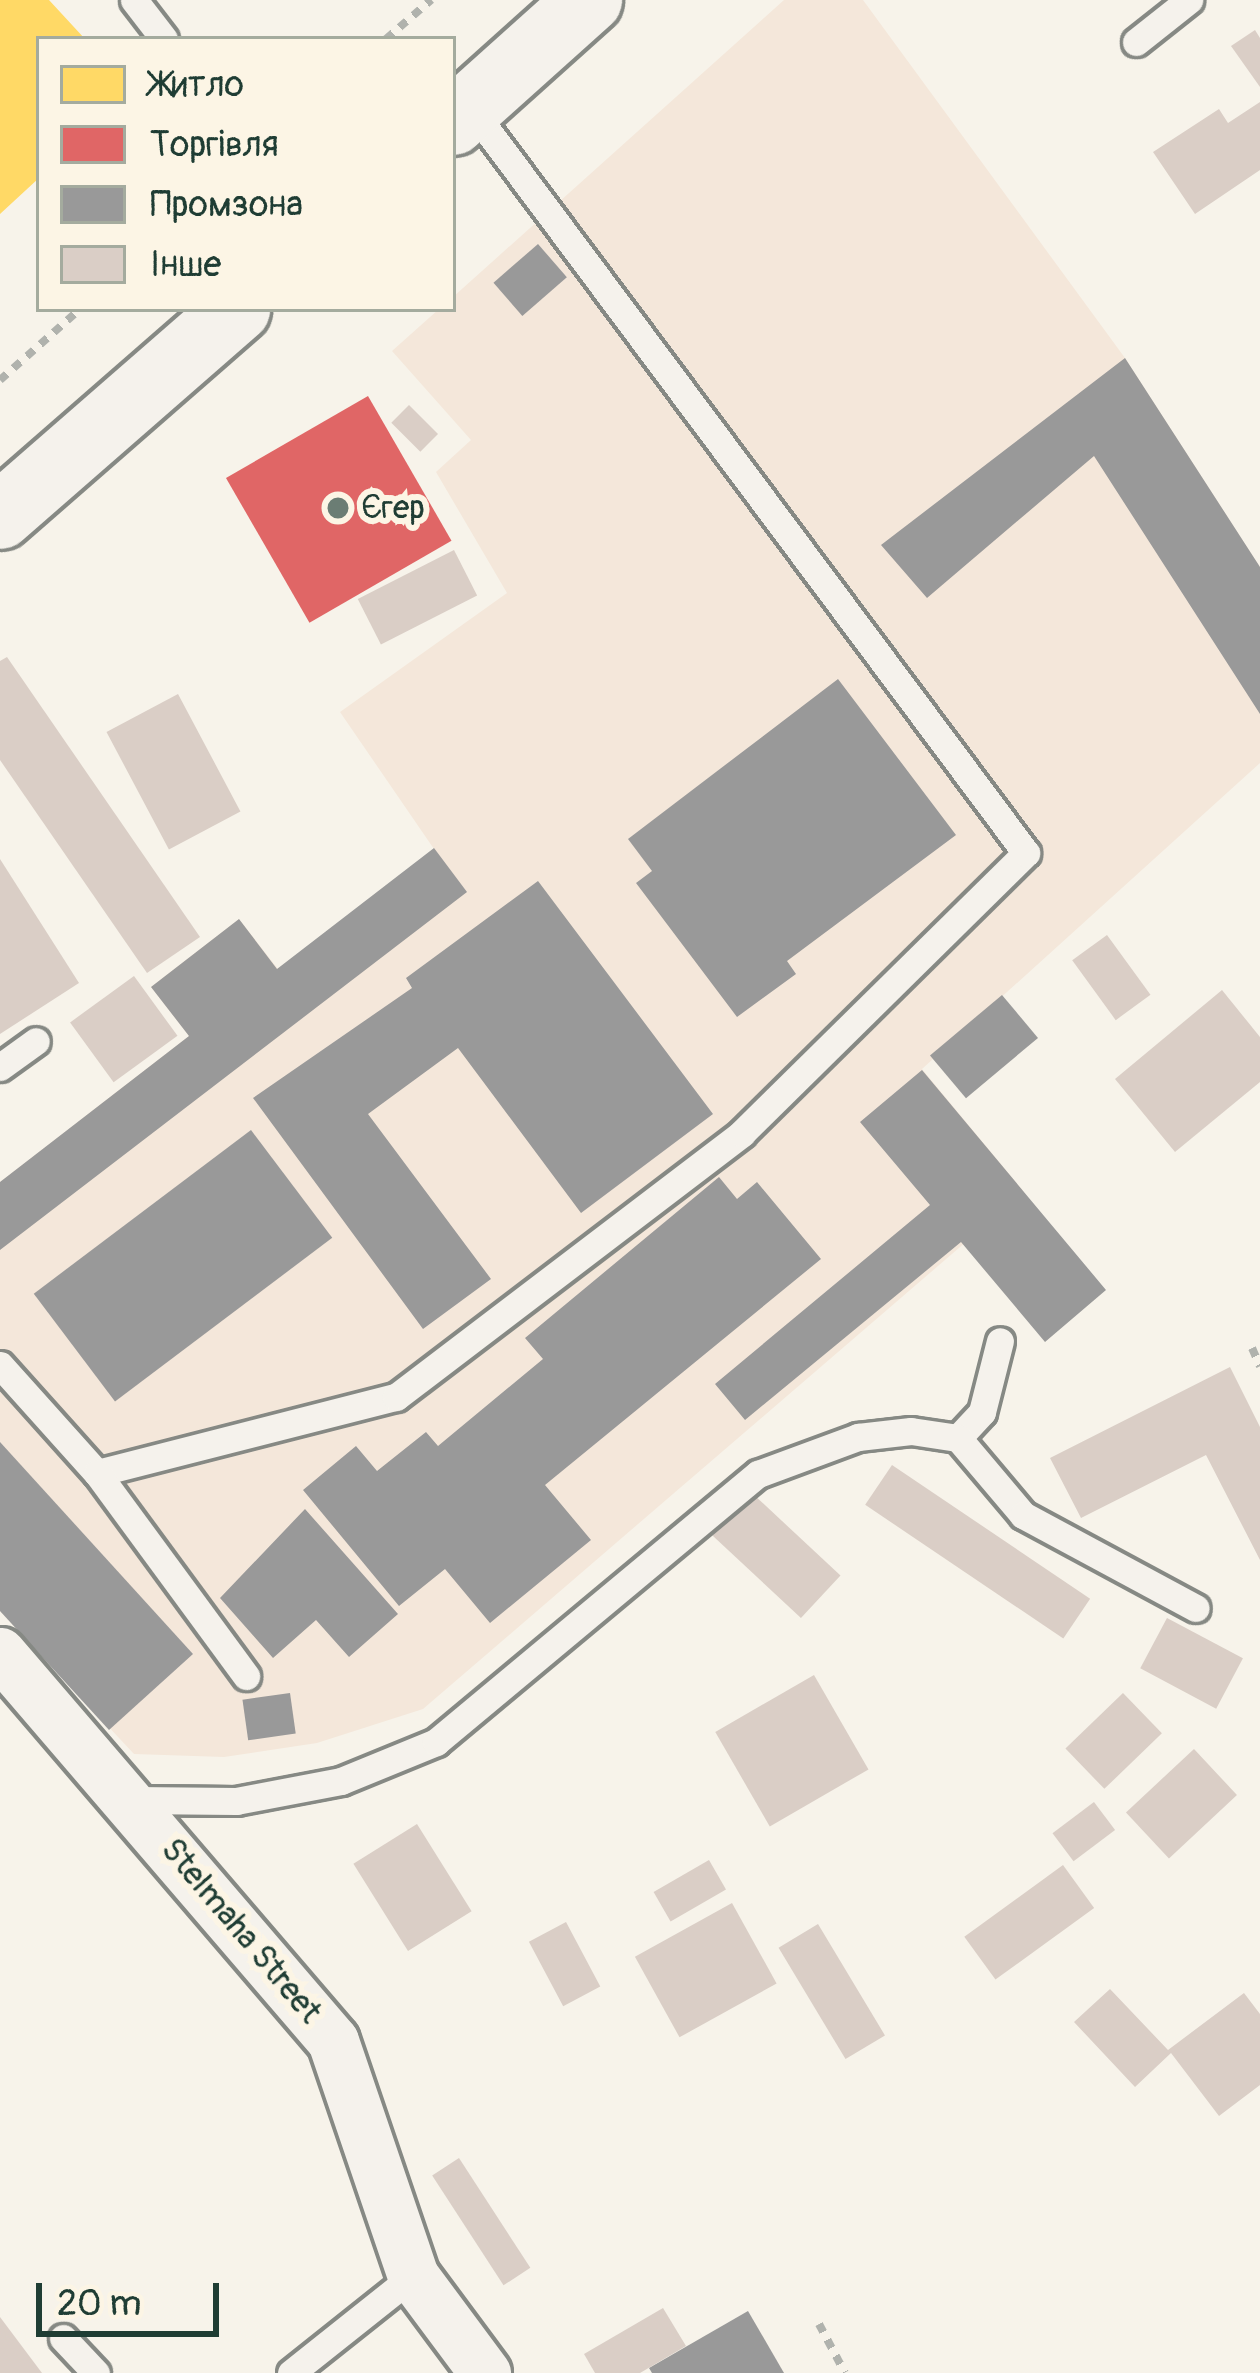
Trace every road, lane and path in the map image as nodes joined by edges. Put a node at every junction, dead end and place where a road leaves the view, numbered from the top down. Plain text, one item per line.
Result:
1 (134, 0) edge
2 (431, 0) edge
3 (589, 0) edge
4 (1190, 0) edge
5 (162, 36) edge
6 (389, 36) edge
7 (1136, 42) dead end
8 (462, 115) edge
9 (77, 312) edge
10 (234, 312) edge
11 (0, 380) edge
12 (0, 515) edge
13 (36, 1041) dead end
14 (0, 1067) edge
15 (1000, 1341) dead end
16 (1252, 1348) dead end
17 (0, 1365) edge
18 (1260, 1366) edge
19 (958, 1438) junction
20 (97, 1473) junction
21 (1196, 1608) dead end
22 (0, 1653) edge
23 (246, 1676) dead end
24 (133, 1800) junction
25 (413, 2276) junction
26 (819, 2324) dead end
27 (64, 2338) dead end
28 (96, 2373) edge
29 (292, 2373) edge
30 (485, 2373) edge
31 (845, 2373) edge

1 - 5 lane
2 - 6 path
3 - 8 street
4 - 7 lane
8 - 20 lane
9 - 11 path
10 - 12 street
13 - 14 lane
15 - 19 lane
16 - 18 path
17 - 20 lane
19 - 21 lane
19 - 24 lane
20 - 23 lane
22 - 24 street, Stelmaha Street
24 - 25 street, Stelmaha Street
25 - 29 lane
25 - 30 street, Stelmaha Street
26 - 31 path
27 - 28 lane

